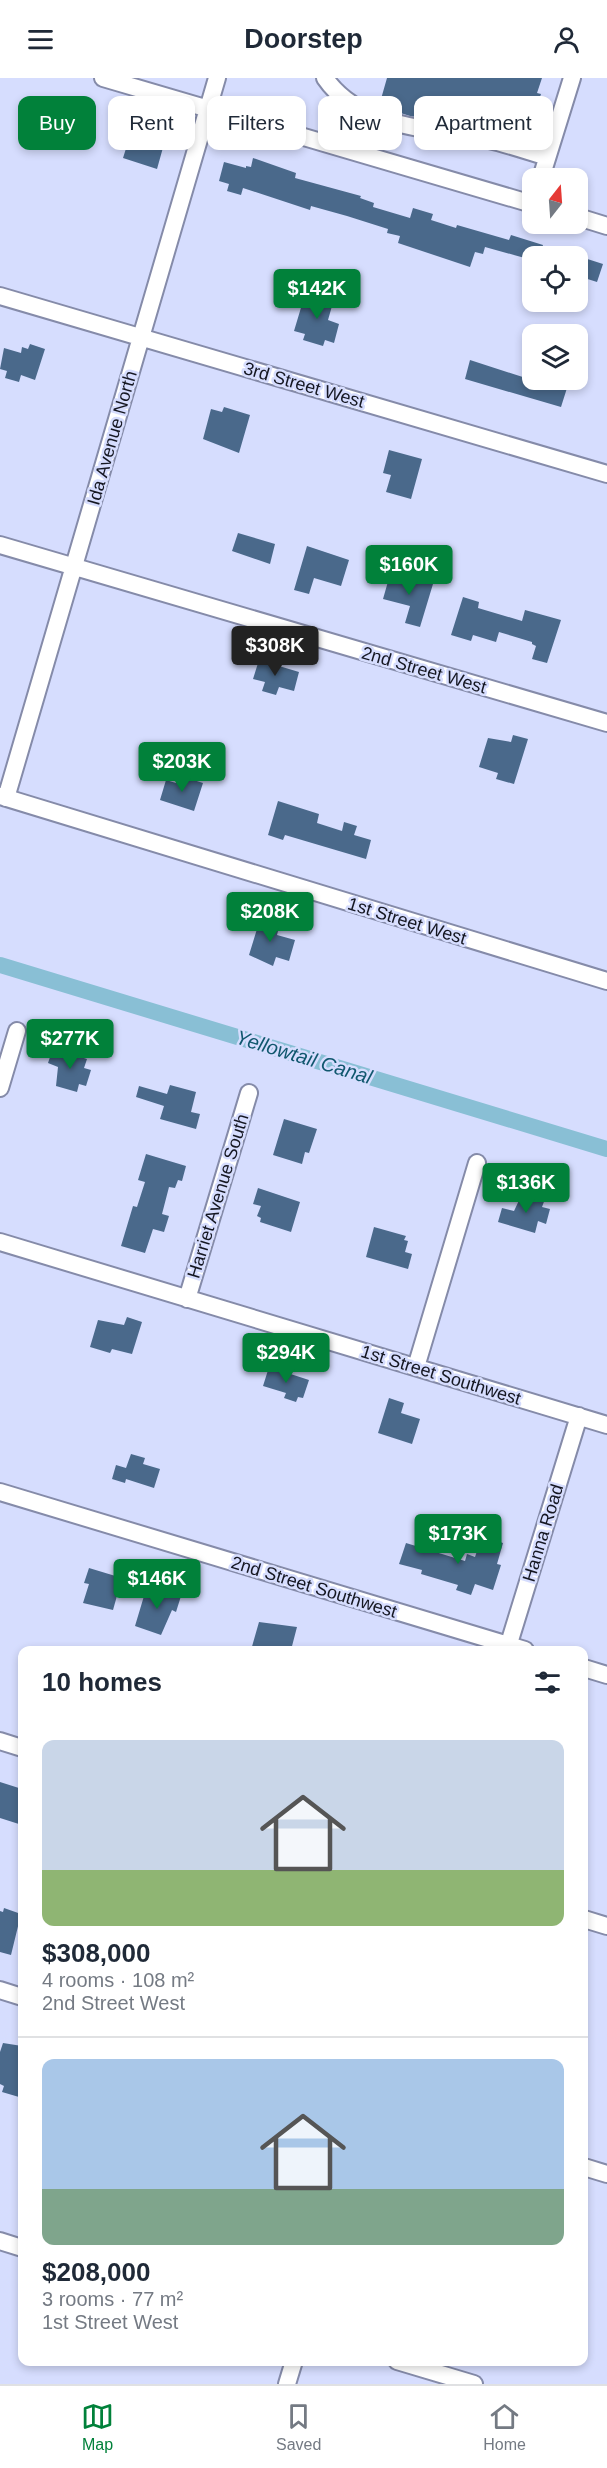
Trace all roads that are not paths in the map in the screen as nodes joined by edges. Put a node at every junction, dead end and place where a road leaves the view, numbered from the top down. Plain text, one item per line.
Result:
1 (103, 78) edge
2 (217, 78) edge
3 (325, 78) edge
4 (572, 78) edge
5 (212, 96) edge
6 (207, 109) edge
7 (207, 112) edge
8 (306, 138) edge
9 (547, 157) junction
10 (544, 168) edge
11 (522, 201) edge
12 (588, 220) edge
13 (607, 226) edge
14 (0, 296) edge
15 (141, 337) junction
16 (607, 474) edge
17 (0, 545) edge
18 (74, 567) junction
19 (607, 723) edge
20 (3, 797) edge
21 (607, 981) edge
22 (17, 1030) dead end
23 (0, 1088) edge
24 (249, 1093) dead end
25 (477, 1163) dead end
26 (0, 1242) edge
27 (187, 1299) junction
28 (416, 1367) junction
29 (579, 1416) junction
30 (607, 1425) edge
31 (0, 1492) edge
32 (507, 1646) edge
33 (515, 1646) edge
34 (588, 1669) edge
35 (607, 1675) edge
36 (0, 1741) edge
37 (18, 1747) edge
38 (588, 1920) edge
39 (607, 1926) edge
40 (0, 1990) edge
41 (18, 1996) edge
42 (588, 2168) edge
43 (607, 2174) edge
44 (0, 2241) edge
45 (18, 2247) edge
46 (292, 2366) edge
47 (414, 2366) edge
48 (287, 2384) edge
49 (474, 2384) edge

1 - 6 street
2 - 5 street, Ida Avenue North
3 - 9 street
4 - 9 street
7 - 15 street, Ida Avenue North
8 - 11 street
9 - 10 street
12 - 13 street
14 - 15 street, 3rd Street West
15 - 16 street, 3rd Street West
15 - 18 street, Ida Avenue North
17 - 18 street, 2nd Street West
18 - 19 street, 2nd Street West
18 - 20 street, Ida Avenue North
20 - 21 street, 1st Street West
22 - 23 street
24 - 27 street, Harriet Avenue South
25 - 28 street
26 - 27 street, 1st Street Southwest
27 - 28 street, 1st Street Southwest
28 - 29 street, 1st Street Southwest
29 - 30 street, 1st Street Southwest
29 - 33 street, Hanna Road
31 - 32 street, 2nd Street Southwest
34 - 35 street
36 - 37 street
38 - 39 street
40 - 41 street
42 - 43 street
44 - 45 street
46 - 48 street
47 - 49 street

